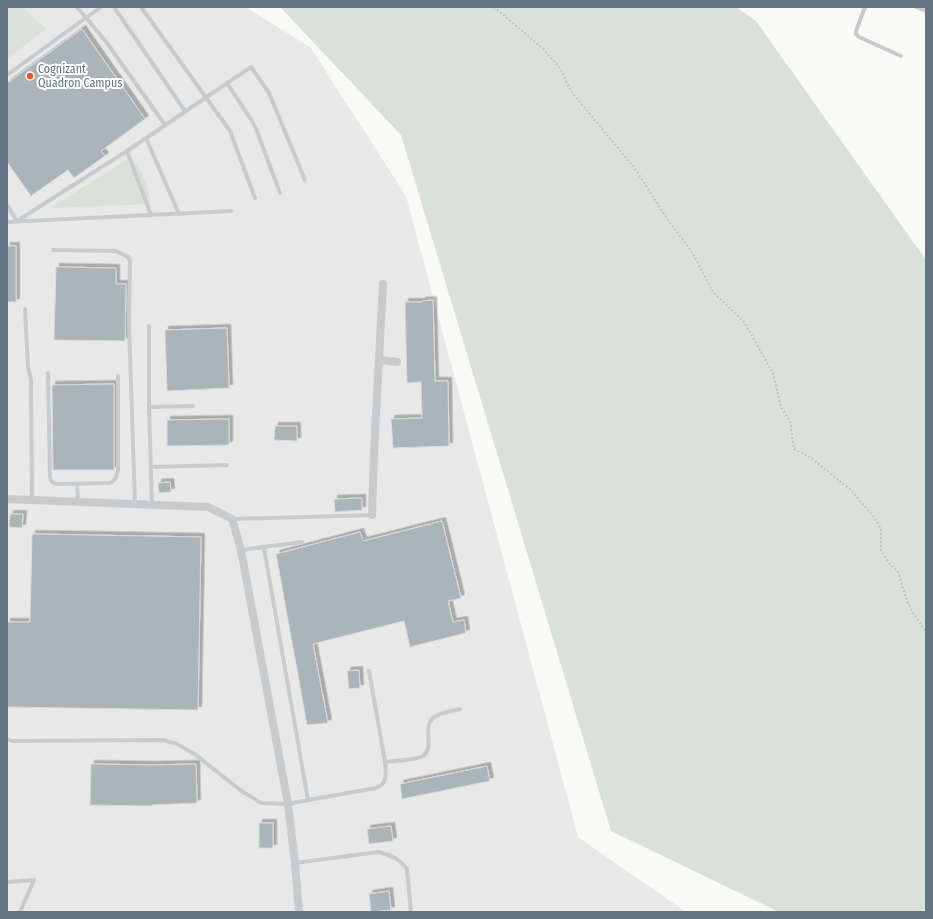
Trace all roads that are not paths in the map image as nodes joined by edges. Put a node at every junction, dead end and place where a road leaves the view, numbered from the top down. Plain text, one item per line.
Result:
1 (77, 7) edge
2 (101, 7) edge
3 (114, 7) edge
4 (141, 7) edge
5 (865, 7) edge
6 (916, 7) edge
7 (926, 11) edge
8 (86, 18) junction
9 (901, 56) dead end
10 (7, 74) edge
11 (227, 83) junction
12 (206, 97) junction
13 (185, 111) junction
14 (165, 125) junction
15 (146, 138) junction
16 (127, 151) junction
17 (305, 180) dead end
18 (280, 193) dead end
19 (256, 198) dead end
20 (7, 205) edge
21 (231, 211) dead end
22 (179, 214) junction
23 (151, 215) junction
24 (17, 221) junction
25 (7, 222) edge
26 (53, 250) dead end
27 (383, 284) dead end
28 (25, 309) dead end
29 (150, 326) dead end
30 (379, 360) junction
31 (397, 362) dead end
32 (48, 373) dead end
33 (118, 376) dead end
34 (193, 406) dead end
35 (149, 407) junction
36 (227, 465) dead end
37 (150, 467) junction
38 (77, 484) junction
39 (7, 499) edge
40 (32, 500) junction
41 (78, 502) junction
42 (135, 504) junction
43 (152, 505) junction
44 (372, 516) joint
45 (232, 520) junction
46 (302, 542) dead end
47 (264, 548) junction
48 (241, 550) junction
49 (369, 671) dead end
50 (460, 709) dead end
51 (7, 740) edge
52 (385, 762) junction
53 (308, 800) junction
54 (288, 804) junction
55 (296, 863) junction
56 (7, 882) edge
57 (20, 912) edge
58 (299, 912) edge
59 (410, 912) edge

1 - 8 lane
2 - 8 lane
3 - 13 lane
4 - 12 lane
5 - 9 lane
6 - 7 lane
8 - 10 lane
8 - 14 lane
11 - 12 lane
11 - 17 lane
11 - 18 lane
12 - 13 lane
12 - 19 lane
13 - 14 lane
14 - 15 lane
15 - 16 lane
15 - 22 lane
16 - 23 lane
16 - 24 lane
20 - 24 lane
21 - 22 lane
22 - 23 lane
23 - 24 lane
24 - 25 lane
26 - 42 lane
27 - 30 street
28 - 40 lane
29 - 35 lane
30 - 31 street
30 - 44 street
32 - 38 lane
33 - 38 lane
34 - 35 lane
35 - 37 lane
36 - 37 lane
37 - 43 lane
38 - 41 lane
39 - 40 street
40 - 41 street
41 - 42 street
42 - 43 street
43 - 45 street
44 - 45 lane
45 - 48 street
46 - 47 lane
47 - 48 lane
47 - 53 lane
48 - 54 street
49 - 52 lane
50 - 52 lane
51 - 54 lane
52 - 53 lane
53 - 54 lane
54 - 55 street
55 - 58 street
55 - 59 lane
56 - 57 lane

